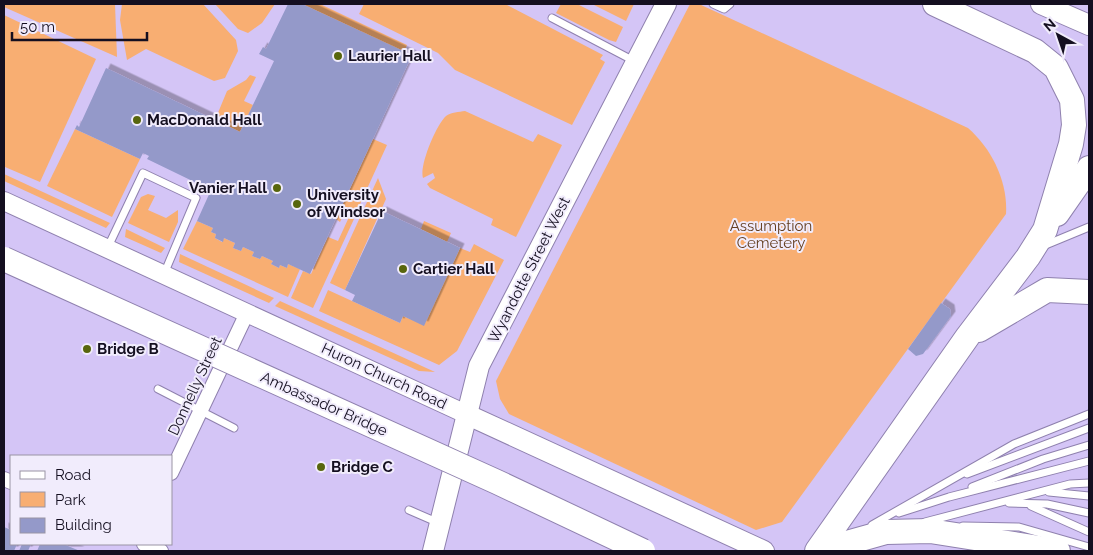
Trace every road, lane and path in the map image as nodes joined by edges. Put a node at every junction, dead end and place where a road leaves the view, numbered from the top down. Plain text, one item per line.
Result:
1 (666, 4) edge
2 (713, 4) edge
3 (730, 4) edge
4 (935, 4) edge
5 (1041, 4) edge
6 (552, 18) dead end
7 (1089, 24) edge
8 (636, 62) junction
9 (1089, 168) edge
10 (4, 201) edge
11 (1089, 227) edge
12 (1045, 230) junction
13 (107, 249) junction
14 (1028, 257) junction
15 (4, 259) edge
16 (164, 275) junction
17 (1089, 292) edge
18 (247, 313) junction
19 (968, 336) junction
20 (158, 390) dead end
21 (201, 411) junction
22 (1089, 414) edge
23 (468, 415) junction
24 (234, 428) dead end
25 (1089, 428) edge
26 (1089, 445) edge
27 (1089, 461) edge
28 (1089, 466) edge
29 (1067, 467) junction
30 (172, 471) edge
31 (943, 483) junction
32 (1089, 483) edge
33 (1036, 493) junction
34 (1089, 496) edge
35 (948, 497) junction
36 (1013, 503) junction
37 (992, 505) junction
38 (409, 510) dead end
39 (1089, 513) edge
40 (441, 524) junction
41 (887, 525) junction
42 (930, 531) junction
43 (1089, 532) edge
44 (966, 536) junction
45 (146, 545) edge
46 (1089, 547) edge
47 (849, 550) edge
48 (161, 551) edge
49 (433, 551) edge
50 (643, 551) edge
51 (764, 551) edge
52 (818, 551) edge
53 (827, 551) edge
54 (1008, 551) edge
55 (1058, 551) edge

1 - 8 main road, Wyandotte Street West
2 - 3 lane
4 - 12 highway
5 - 7 main road
6 - 8 lane
8 - 23 main road, Wyandotte Street West
9 - 12 highway
10 - 13 street, Huron Church Road
11 - 14 lane
12 - 14 highway
13 - 16 street, Huron Church Road
13 - 16 lane
14 - 19 highway
15 - 50 highway, Ambassador Bridge, bridge
16 - 18 street, Huron Church Road
17 - 19 highway
18 - 21 street, Donnelly Street
18 - 23 street, Huron Church Road
19 - 52 highway
20 - 21 lane
21 - 24 lane
21 - 30 street, Donnelly Street
22 - 31 lane
23 - 40 main road, Wyandotte Street West
23 - 51 main road, Huron Church Road
25 - 31 lane
26 - 35 lane
27 - 29 lane
28 - 29 lane
29 - 35 lane
31 - 41 lane
32 - 33 lane
33 - 34 lane
33 - 37 lane
35 - 41 lane
36 - 37 lane
36 - 39 lane
36 - 43 lane
37 - 41 lane
38 - 40 lane
40 - 49 main road, Wyandotte Street West
41 - 42 highway
41 - 52 highway
42 - 44 highway
42 - 46 lane
44 - 54 lane
44 - 55 highway
45 - 48 street
47 - 53 lane

